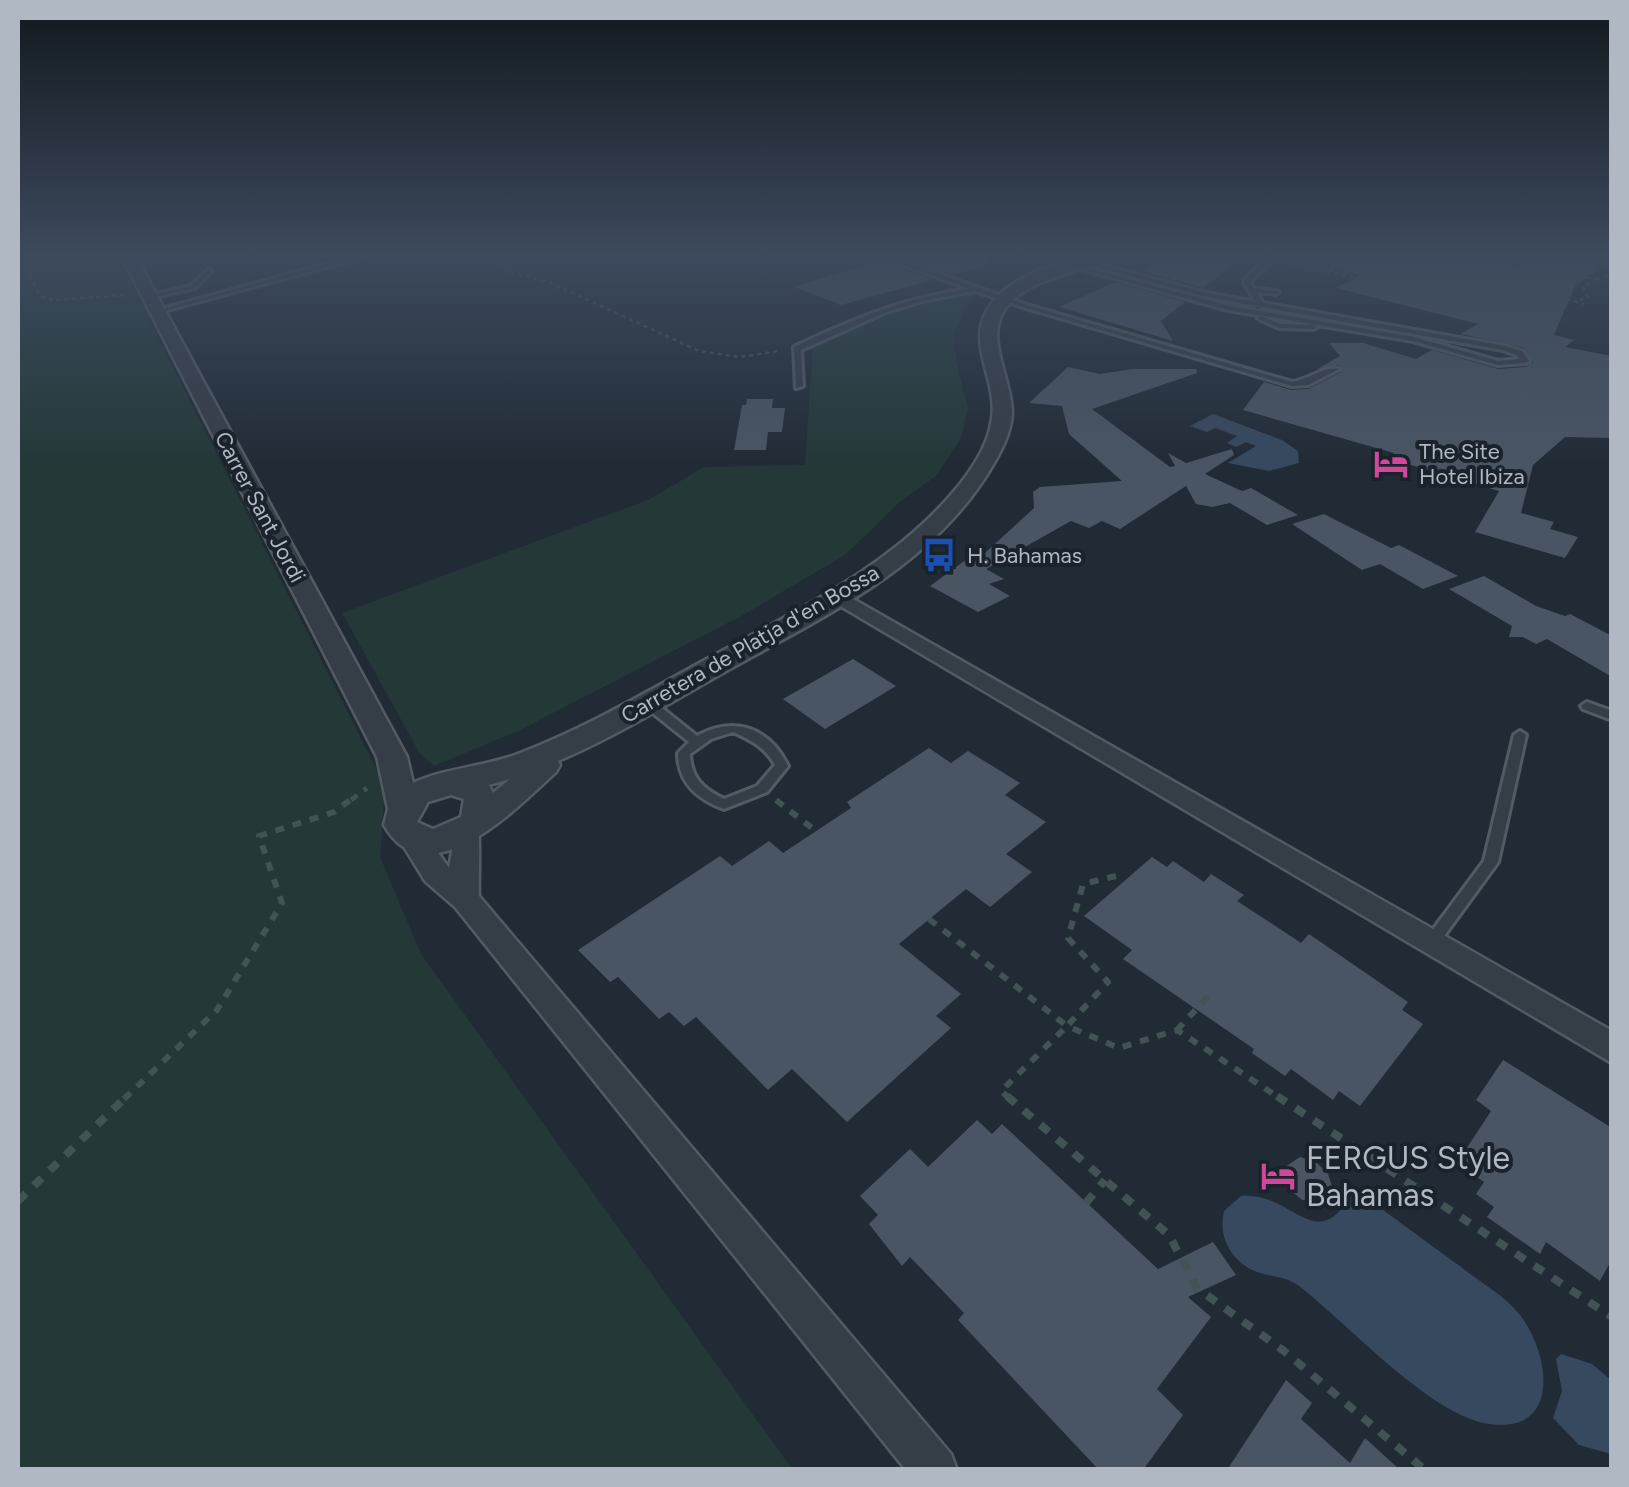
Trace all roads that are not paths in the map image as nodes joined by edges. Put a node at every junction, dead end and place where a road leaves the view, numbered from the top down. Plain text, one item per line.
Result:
1 (166, 326) edge
2 (843, 326) edge
3 (989, 326) edge
4 (1096, 326) edge
5 (1279, 326) edge
6 (1355, 326) edge
7 (1366, 326) edge
8 (1269, 332) dead end
9 (1335, 369) dead end
10 (798, 386) dead end
11 (839, 598) junction
12 (648, 703) junction
13 (1587, 706) dead end
14 (1612, 716) edge
15 (1520, 735) dead end
16 (696, 741) junction
17 (562, 750) junction
18 (392, 764) junction
19 (449, 784) junction
20 (408, 822) junction
21 (470, 827) junction
22 (465, 899) junction
23 (1431, 942) junction
24 (1612, 1048) edge
25 (936, 1470) edge

1 - 18 street, Carrer Sant Jordi
2 - 10 lane
3 - 11 street, Carretera de Platja d'en Bossa
4 - 9 lane
5 - 8 lane
6 - 7 lane
11 - 12 street, Carretera de Platja d'en Bossa
11 - 23 street
12 - 16 lane
12 - 17 street, Carretera de Platja d'en Bossa
13 - 14 lane
15 - 23 lane
16 - 16 lane
17 - 19 street, Carretera de Platja d'en Bossa
17 - 21 street, Carretera de Platja d'en Bossa
18 - 19 street
18 - 20 street, Carrer Sant Jordi
19 - 20 street
19 - 21 street
20 - 21 street
20 - 22 street
21 - 22 street
22 - 25 street
23 - 24 street

